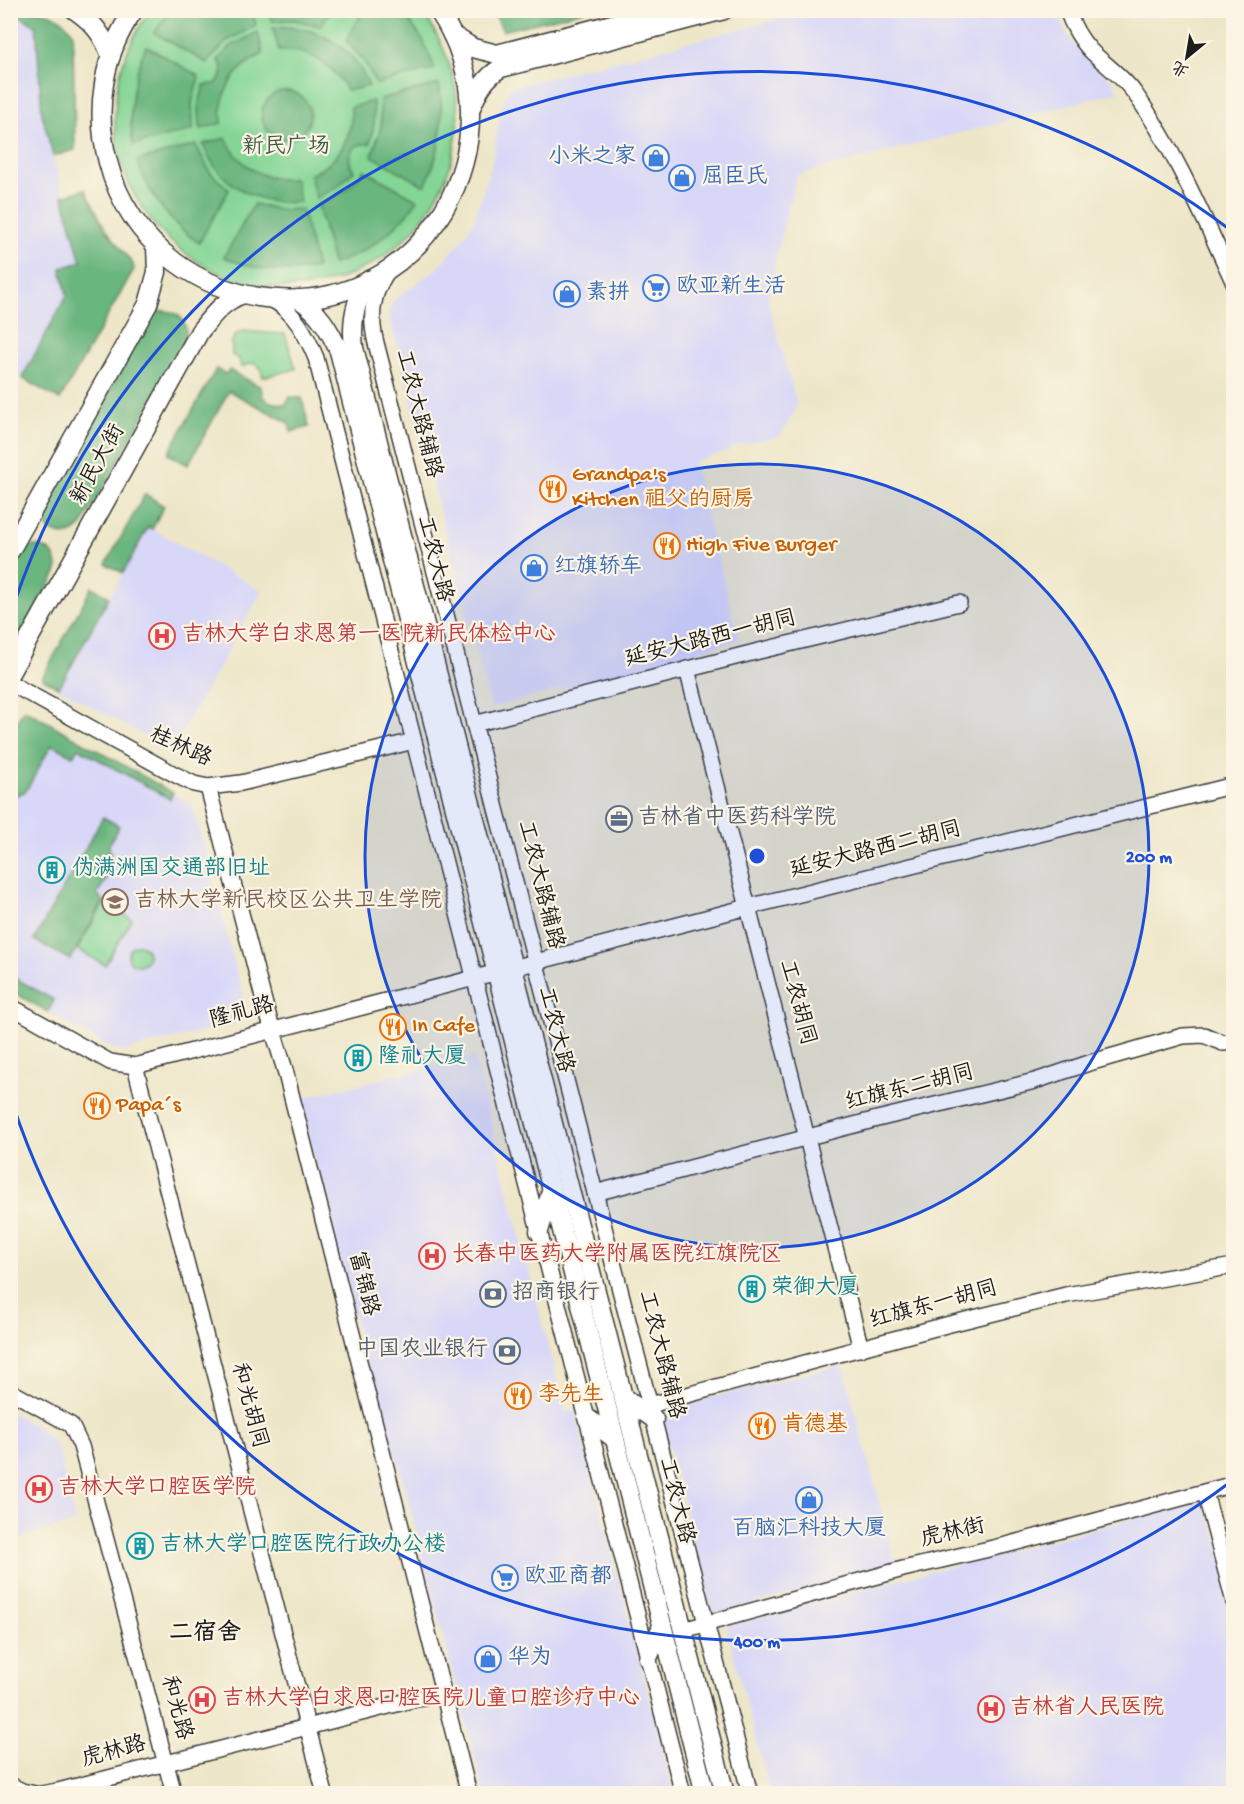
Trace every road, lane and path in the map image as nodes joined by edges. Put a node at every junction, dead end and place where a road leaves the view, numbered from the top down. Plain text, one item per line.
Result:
1 (75, 10) edge
2 (134, 10) edge
3 (438, 10) edge
4 (666, 10) edge
5 (724, 10) edge
6 (1067, 10) edge
7 (452, 34) junction
8 (111, 56) junction
9 (471, 108) junction
10 (156, 246) junction
11 (390, 268) junction
12 (369, 280) junction
13 (1233, 283) edge
14 (243, 294) junction
15 (271, 299) junction
16 (299, 299) junction
17 (10, 551) edge
18 (959, 603) dead end
19 (687, 669) junction
20 (10, 673) edge
21 (10, 683) edge
22 (474, 724) junction
23 (414, 741) junction
24 (1233, 785) edge
25 (208, 787) junction
26 (748, 907) junction
27 (536, 962) junction
28 (505, 970) junction
29 (475, 978) junction
30 (10, 1006) edge
31 (273, 1029) junction
32 (1233, 1042) edge
33 (135, 1066) junction
34 (808, 1138) junction
35 (552, 1190) junction
36 (595, 1193) junction
37 (539, 1231) junction
38 (1233, 1266) edge
39 (861, 1349) junction
40 (10, 1391) edge
41 (624, 1398) junction
42 (652, 1412) junction
43 (587, 1418) junction
44 (615, 1439) junction
45 (1233, 1484) edge
46 (1205, 1492) junction
47 (1233, 1602) edge
48 (706, 1624) junction
49 (662, 1626) junction
50 (683, 1630) junction
51 (648, 1658) junction
52 (443, 1692) junction
53 (309, 1726) junction
54 (166, 1763) junction
55 (10, 1785) edge
56 (35, 1794) edge
57 (40, 1794) edge
58 (174, 1794) edge
59 (325, 1794) edge
60 (469, 1794) edge
61 (683, 1794) edge
62 (705, 1794) edge
63 (725, 1794) edge
64 (750, 1794) edge

1 - 8 main road
2 - 8 main road
3 - 7 main road
4 - 7 main road
5 - 9 main road
6 - 13 street
7 - 9 main road
8 - 10 main road
9 - 11 main road
10 - 14 main road
10 - 17 main road, 新民大街
11 - 12 main road
11 - 22 street, 工农大路辅路
12 - 16 main road
12 - 28 main road, 工农大路
14 - 15 main road
14 - 20 main road, 新民大街
15 - 16 main road
15 - 23 street
16 - 28 main road, 工农大路
18 - 19 street, 延安大路西一胡同
19 - 22 street, 延安大路西一胡同
19 - 26 street, 工农胡同
21 - 25 street, 桂林路
22 - 27 street, 工农大路辅路
23 - 25 street, 桂林路
23 - 29 street
24 - 26 street, 延安大路西二胡同
25 - 31 street, 富锦路
26 - 27 street, 延安大路西二胡同
26 - 34 street, 工农胡同
27 - 28 street, 延安大路西二胡同
27 - 36 street, 工农大路辅路
28 - 29 street, 隆礼路
28 - 35 main road, 工农大路
28 - 41 main road, 工农大路
29 - 31 street, 隆礼路
29 - 37 street
30 - 33 street, 隆礼路
31 - 33 street, 隆礼路
31 - 52 street, 富锦路
32 - 34 street, 红旗东二胡同
33 - 53 street, 和光胡同
34 - 36 street, 红旗东二胡同
34 - 39 street, 工农胡同
35 - 37 main road
35 - 44 main road, 工农大路
36 - 42 street, 工农大路辅路
37 - 43 street
38 - 39 street, 红旗东一胡同
39 - 42 street, 红旗东一胡同
40 - 54 street, 和光路
41 - 42 main road
41 - 50 main road, 工农大路
42 - 48 street, 工农大路辅路
43 - 44 main road
43 - 51 street
44 - 49 main road, 工农大路
45 - 46 street, 虎林街
46 - 47 street
46 - 48 street, 虎林街
48 - 50 street, 虎林街
48 - 64 street, 工农大路辅路
49 - 51 main road
49 - 62 main road, 工农大路
50 - 63 main road, 工农大路
51 - 61 street
52 - 53 street, 虎林路
52 - 60 street, 富锦路
53 - 54 street, 虎林路
53 - 59 street, 和光胡同
54 - 57 street, 虎林路
54 - 58 street, 和光路
55 - 56 street

